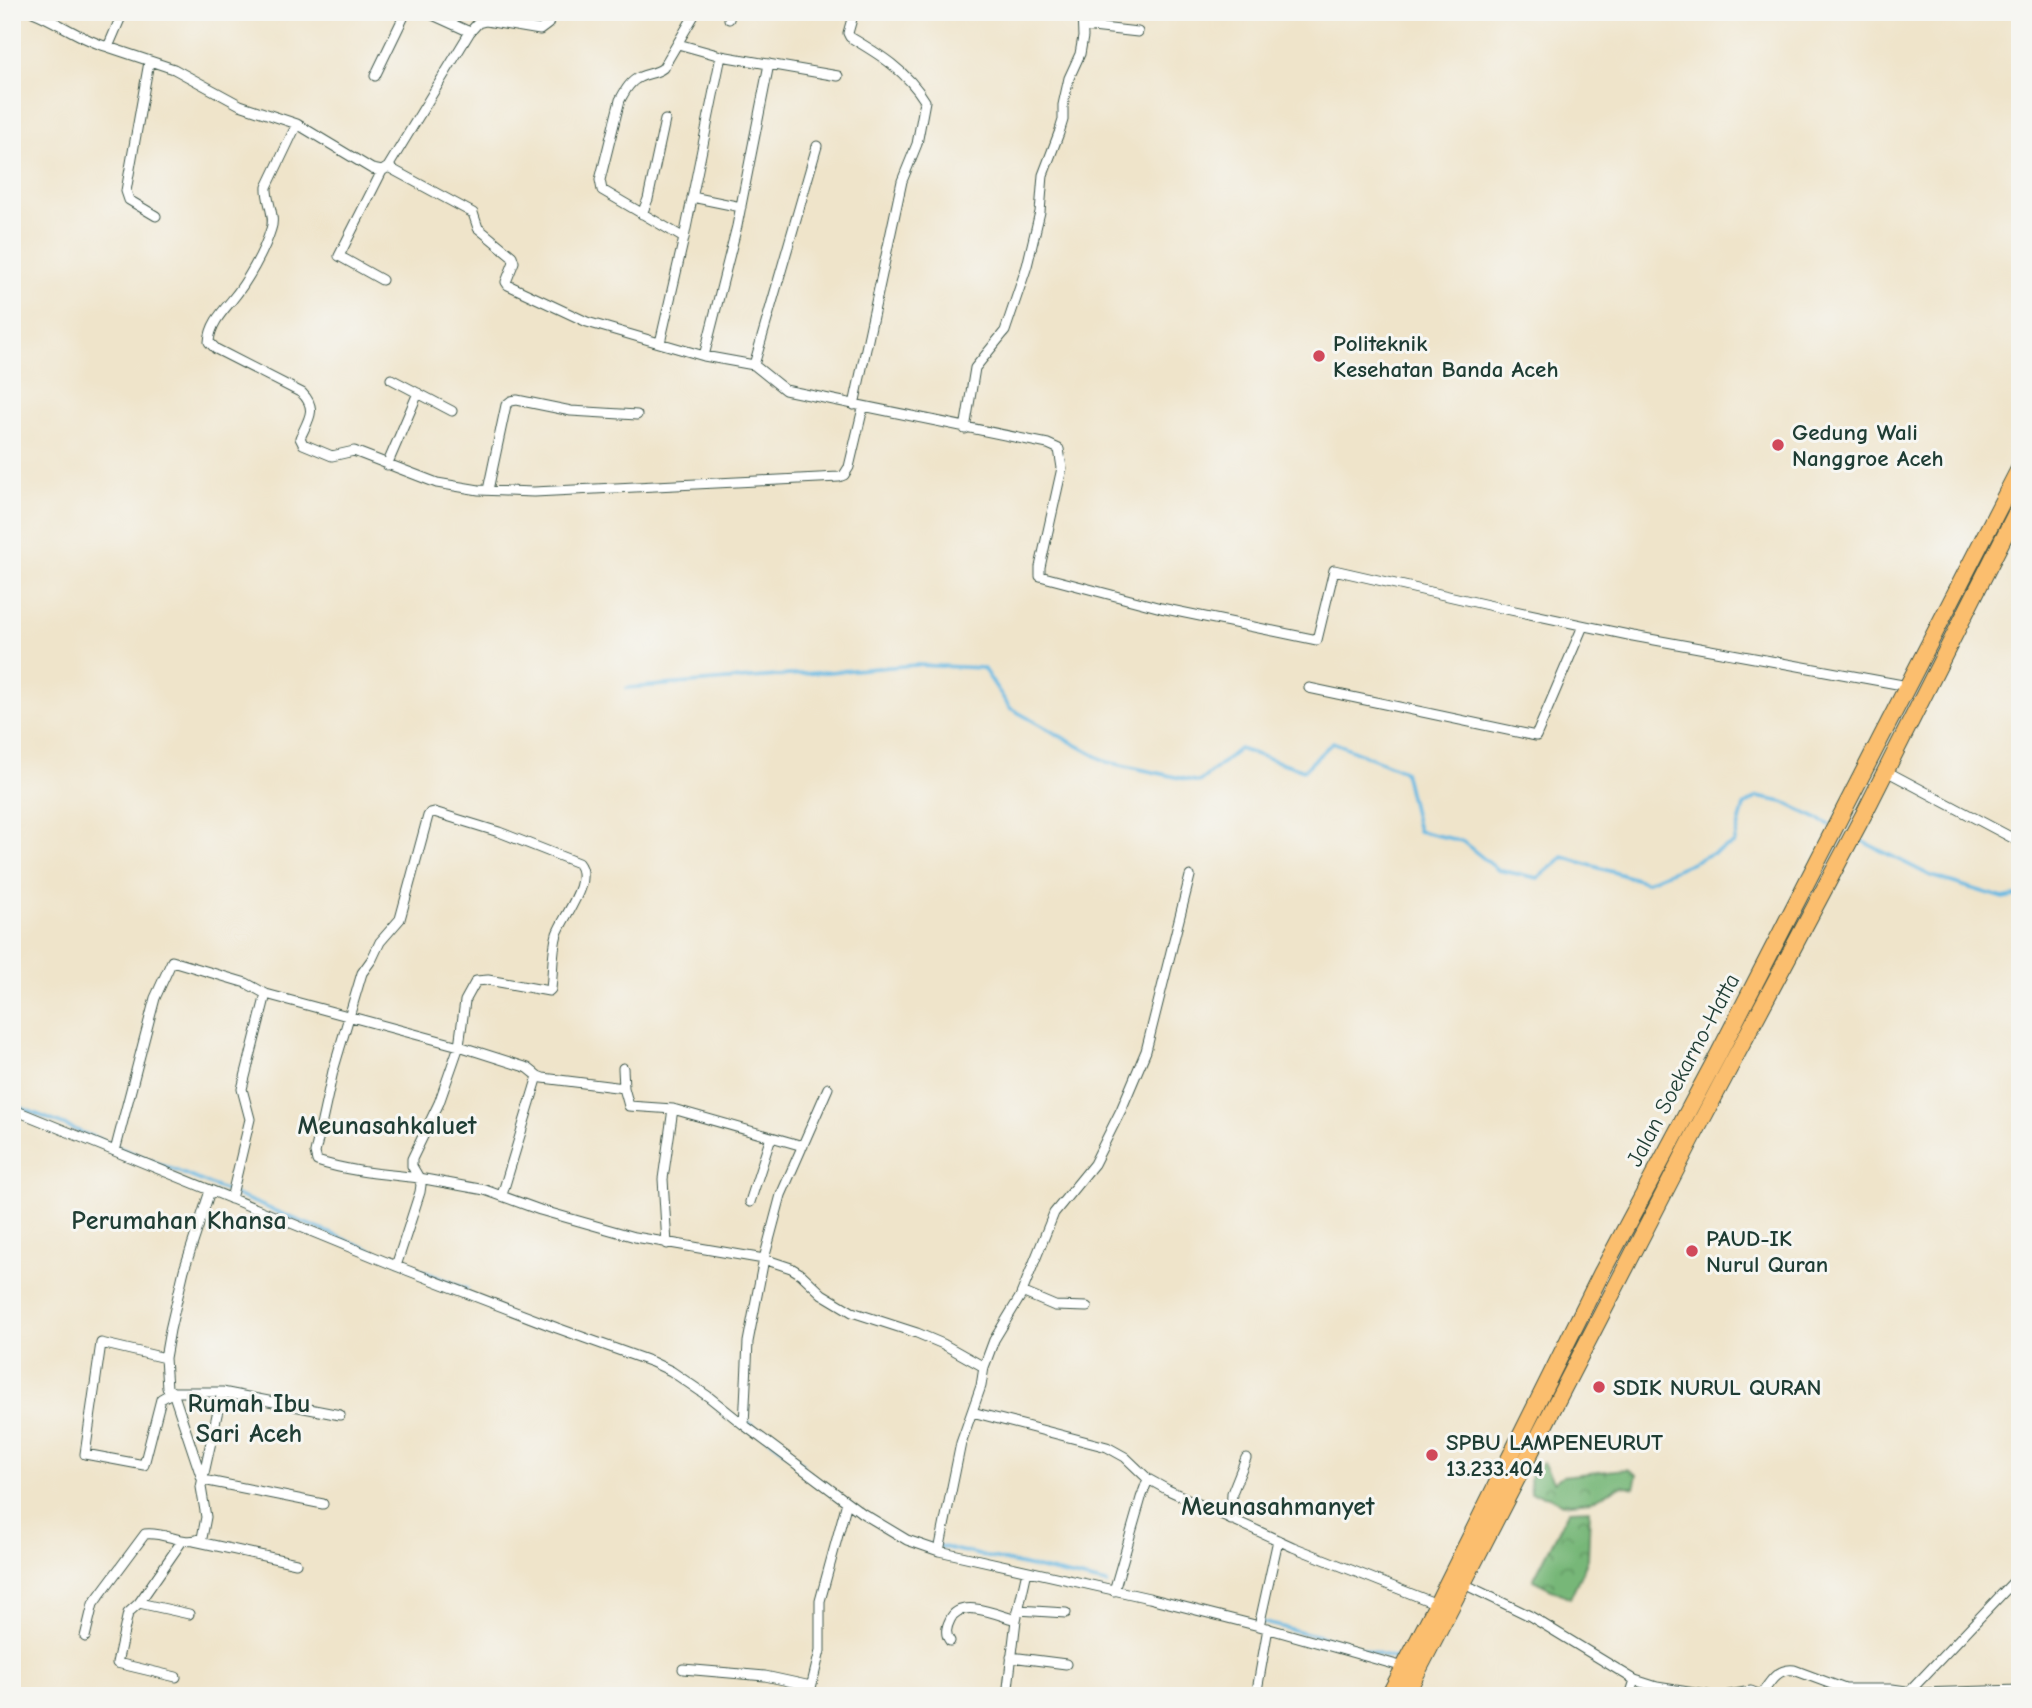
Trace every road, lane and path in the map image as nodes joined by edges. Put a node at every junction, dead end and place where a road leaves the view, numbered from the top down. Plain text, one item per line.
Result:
1 (33, 12) edge
2 (123, 12) edge
3 (406, 12) edge
4 (426, 12) edge
5 (552, 12) edge
6 (696, 12) edge
7 (854, 12) edge
8 (1082, 12) edge
9 (1083, 26) junction
10 (470, 32) junction
11 (1138, 32) dead end
12 (678, 44) junction
13 (108, 47) junction
14 (721, 56) junction
15 (149, 62) junction
16 (769, 64) junction
17 (375, 76) dead end
18 (838, 76) dead end
19 (665, 120) dead end
20 (298, 124) junction
21 (817, 146) dead end
22 (385, 169) junction
23 (692, 197) junction
24 (741, 207) junction
25 (642, 214) junction
26 (156, 216) dead end
27 (684, 238) junction
28 (382, 280) dead end
29 (660, 344) junction
30 (704, 355) junction
31 (754, 365) junction
32 (391, 379) dead end
33 (418, 393) junction
34 (859, 406) junction
35 (452, 411) dead end
36 (637, 415) dead end
37 (965, 429) junction
38 (387, 465) junction
39 (2020, 467) edge
40 (488, 490) junction
41 (2020, 505) edge
42 (1583, 625) junction
43 (1908, 686) junction
44 (1309, 688) dead end
45 (1886, 771) junction
46 (2020, 842) edge
47 (1190, 876) dead end
48 (266, 994) junction
49 (349, 1016) junction
50 (459, 1046) junction
51 (623, 1068) dead end
52 (538, 1076) junction
53 (624, 1088) junction
54 (828, 1088) dead end
55 (12, 1109) edge
56 (673, 1109) junction
57 (771, 1137) junction
58 (803, 1146) junction
59 (115, 1151) junction
60 (419, 1178) junction
61 (210, 1191) junction
62 (233, 1194) junction
63 (502, 1195) junction
64 (750, 1202) dead end
65 (667, 1244) junction
66 (764, 1259) junction
67 (398, 1262) junction
68 (1022, 1292) junction
69 (1087, 1307) dead end
70 (1576, 1324) junction
71 (1592, 1333) junction
72 (165, 1358) junction
73 (984, 1367) junction
74 (173, 1392) junction
75 (222, 1392) junction
76 (972, 1412) junction
77 (340, 1415) dead end
78 (744, 1425) junction
79 (1246, 1458) dead end
80 (202, 1479) junction
81 (1148, 1479) junction
82 (847, 1502) junction
83 (323, 1504) dead end
84 (1231, 1520) junction
85 (1278, 1540) junction
86 (182, 1541) junction
87 (194, 1541) junction
88 (940, 1546) junction
89 (296, 1563) dead end
90 (1027, 1571) junction
91 (2020, 1575) edge
92 (1464, 1584) junction
93 (1116, 1586) junction
94 (139, 1602) junction
95 (1437, 1604) junction
96 (1018, 1610) junction
97 (1066, 1613) dead end
98 (190, 1614) dead end
99 (1016, 1620) junction
100 (1262, 1623) junction
101 (85, 1637) dead end
102 (950, 1641) dead end
103 (1419, 1654) junction
104 (1011, 1657) junction
105 (1066, 1664) dead end
106 (1404, 1667) junction
107 (683, 1669) dead end
108 (176, 1677) dead end
109 (1634, 1680) junction
110 (2020, 1690) edge
111 (810, 1691) edge
112 (1909, 1692) junction
113 (1751, 1693) edge
114 (1007, 1696) edge
115 (1256, 1696) edge
116 (1389, 1696) edge
117 (1405, 1696) edge
118 (1630, 1696) edge
119 (1713, 1696) edge
120 (1724, 1696) edge

1 - 13 street
2 - 13 street
3 - 17 street
4 - 10 street
5 - 10 street
6 - 12 street
7 - 34 street
8 - 9 street
9 - 11 street
9 - 37 street
10 - 22 street
12 - 14 street
12 - 25 street
13 - 15 street
14 - 16 street
14 - 23 street
15 - 20 street
15 - 26 street
16 - 18 street
16 - 24 street
19 - 25 street
20 - 22 street
20 - 38 street
21 - 31 street
22 - 28 street
22 - 29 street
23 - 24 street
23 - 27 street
24 - 30 street
25 - 27 street
27 - 29 street
29 - 30 street
30 - 31 street
31 - 34 street
32 - 33 street
33 - 35 street
33 - 38 street
34 - 37 street
34 - 40 street
36 - 40 street
37 - 42 street
38 - 40 street
39 - 43 highway, Jalan Soekarno-Hatta
41 - 45 highway, Jalan Soekarno-Hatta
42 - 43 street
42 - 44 street
43 - 70 highway, Jalan Soekarno-Hatta
45 - 46 street
45 - 71 highway, Jalan Soekarno-Hatta
47 - 68 street
48 - 49 street
48 - 59 street
48 - 62 street
49 - 50 street
49 - 50 street
49 - 60 street
50 - 52 street
50 - 60 street
51 - 53 street
52 - 53 street
52 - 63 street
53 - 56 street
54 - 58 street
55 - 59 street
56 - 57 street
56 - 65 street
57 - 58 street
57 - 64 street
58 - 66 street
59 - 61 street
60 - 63 street
60 - 67 street
61 - 62 street
61 - 72 street
62 - 67 street
63 - 65 street
65 - 66 street
66 - 73 street
66 - 78 street
67 - 78 street
68 - 69 street
68 - 73 street
70 - 71 highway
70 - 95 highway, Jalan Soekarno-Hatta
71 - 92 highway, Jalan Soekarno-Hatta
72 - 74 street
72 - 74 street
73 - 76 street
74 - 75 street
74 - 80 street
75 - 77 street
75 - 80 street
76 - 81 street
76 - 88 street
78 - 82 street
79 - 84 street
80 - 83 street
80 - 87 street
81 - 84 street
81 - 93 street
82 - 88 street
82 - 111 street
84 - 85 street
85 - 95 street
85 - 100 street
86 - 87 street
86 - 94 street
86 - 101 street
87 - 89 street
88 - 90 street
90 - 93 street
90 - 96 street
91 - 112 street
92 - 103 highway, Jalan Soekarno-Hatta
92 - 109 street
93 - 100 street
94 - 98 street
94 - 108 street
95 - 103 highway, Jalan Soekarno-Hatta
96 - 97 street
96 - 99 street
99 - 102 street
99 - 104 street
100 - 106 street
100 - 115 street
103 - 106 highway, Jalan Soekarno-Hatta
103 - 117 highway, Jalan Soekarno-Hatta
104 - 105 street
104 - 114 street
106 - 116 highway, Jalan Soekarno-Hatta
107 - 111 street
109 - 118 street
109 - 119 street
110 - 112 street
112 - 113 street
113 - 120 street

